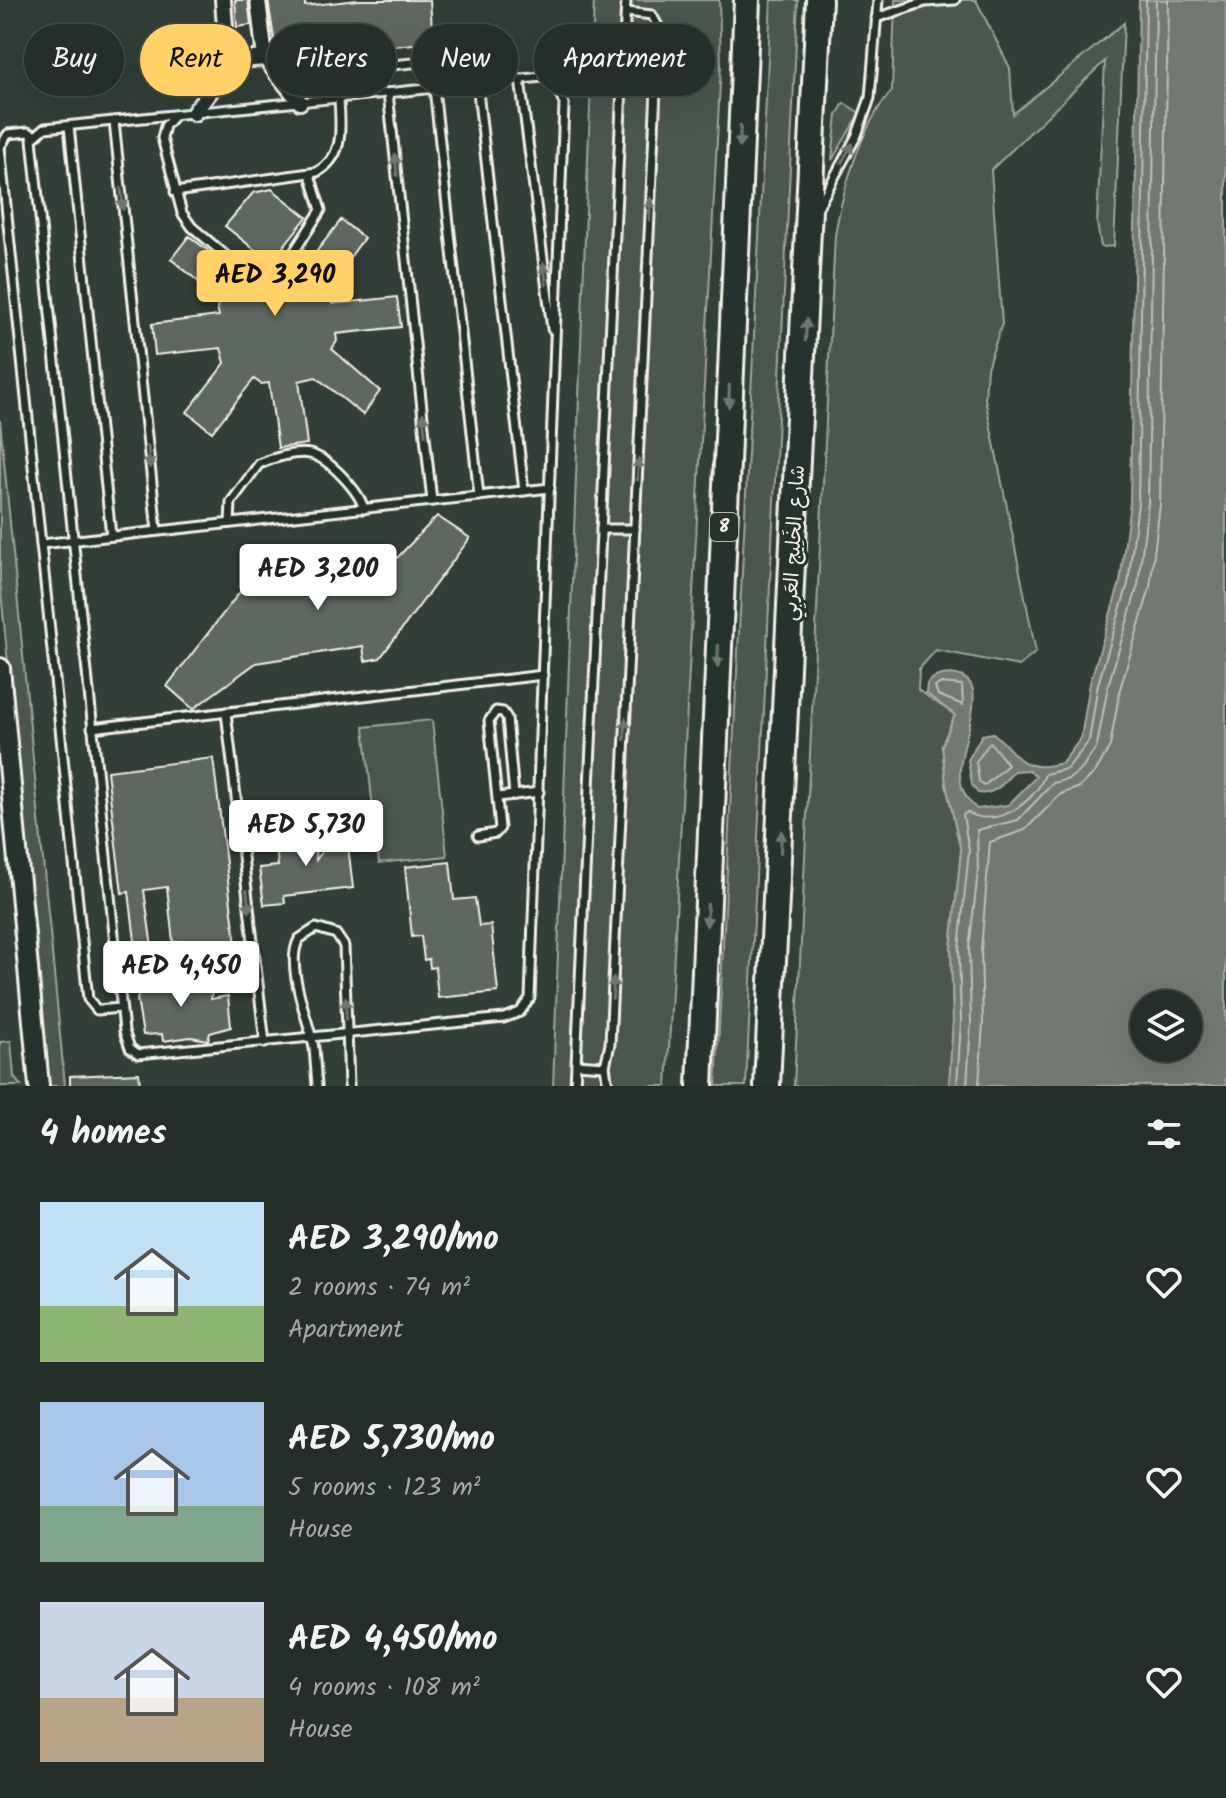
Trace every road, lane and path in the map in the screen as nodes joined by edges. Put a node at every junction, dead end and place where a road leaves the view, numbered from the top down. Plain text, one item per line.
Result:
1 (223, 0) edge
2 (258, 0) edge
3 (626, 0) edge
4 (747, 0) edge
5 (819, 0) edge
6 (878, 0) edge
7 (955, 0) edge
8 (926, 1) edge
9 (626, 12) junction
10 (876, 18) junction
11 (226, 24) edge
12 (265, 58) junction
13 (251, 59) edge
14 (520, 79) joint
15 (208, 96) edge
16 (358, 96) edge
17 (388, 96) edge
18 (435, 96) edge
19 (478, 96) edge
20 (339, 98) junction
21 (300, 102) junction
22 (194, 113) junction
23 (174, 117) junction
24 (114, 121) junction
25 (69, 126) junction
26 (34, 135) junction
27 (310, 175) junction
28 (175, 192) junction
29 (811, 222) junction
30 (294, 252) dead end
31 (237, 265) dead end
32 (555, 351) junction
33 (550, 488) junction
34 (524, 491) junction
35 (479, 496) junction
36 (432, 501) junction
37 (364, 509) junction
38 (230, 523) junction
39 (601, 529) junction
40 (635, 529) junction
41 (157, 531) junction
42 (111, 536) junction
43 (72, 540) junction
44 (41, 544) junction
45 (0, 668) edge
46 (543, 675) junction
47 (226, 712) junction
48 (92, 728) junction
49 (539, 792) junction
50 (514, 795) junction
51 (498, 797) junction
52 (478, 836) dead end
53 (776, 948) junction
54 (121, 1008) junction
55 (703, 1023) junction
56 (347, 1035) junction
57 (311, 1038) junction
58 (265, 1043) junction
59 (576, 1064) junction
60 (605, 1066) junction
61 (39, 1086) edge
62 (317, 1086) edge
63 (349, 1086) edge
64 (575, 1086) edge
65 (608, 1086) edge
66 (681, 1086) edge
67 (700, 1086) edge
68 (767, 1086) edge
69 (779, 1086) edge

1 - 11 street
2 - 12 street
3 - 9 lane
4 -> 55 highway, 8
5 - 29 highway, شارع الخَلِيج العَربِي
6 - 10 lane
7 - 8 lane
8 - 10 lane
9 - 39 lane
40 -> 9 lane
29 -> 10 lane
12 - 13 street
12 - 21 street
32 -> 14 lane
14 - 32 lane
15 - 22 street
16 - 20 lane
36 -> 17 lane
18 - 35 lane
19 - 34 lane
20 - 21 lane
20 - 27 lane
21 - 22 lane
22 - 23 lane
23 - 24 lane
23 - 28 lane
24 - 25 lane
24 -> 41 lane
25 - 26 lane
25 - 42 lane
26 - 43 lane
26 - 44 lane
27 - 28 lane
27 - 30 lane
28 - 31 lane
53 -> 29 highway, شارع الخَلِيج العَربِي
32 - 33 lane
33 - 34 lane
33 - 46 lane
34 - 35 lane
35 - 36 lane
36 - 37 lane
37 - 38 lane
37 - 38 lane
38 - 41 lane
39 - 40 lane
39 - 59 lane
60 -> 40 lane
41 - 42 lane
42 - 43 lane
43 - 44 lane
43 - 48 lane
44 - 54 lane
45 - 61 street
46 - 47 lane
46 - 49 lane
47 - 48 lane
47 -> 58 lane
48 - 54 lane
49 - 50 lane
49 - 56 lane
50 - 51 lane
50 - 51 lane
51 - 52 lane
53 - 68 highway, شارع الخَلِيج العَربِي
53 - 69 highway
54 - 58 lane
55 - 66 highway
55 - 67 highway, 8
56 - 57 lane
56 -> 57 lane
56 - 63 lane
57 - 58 lane
57 - 62 lane
59 - 60 lane
59 - 64 lane
60 - 65 lane

